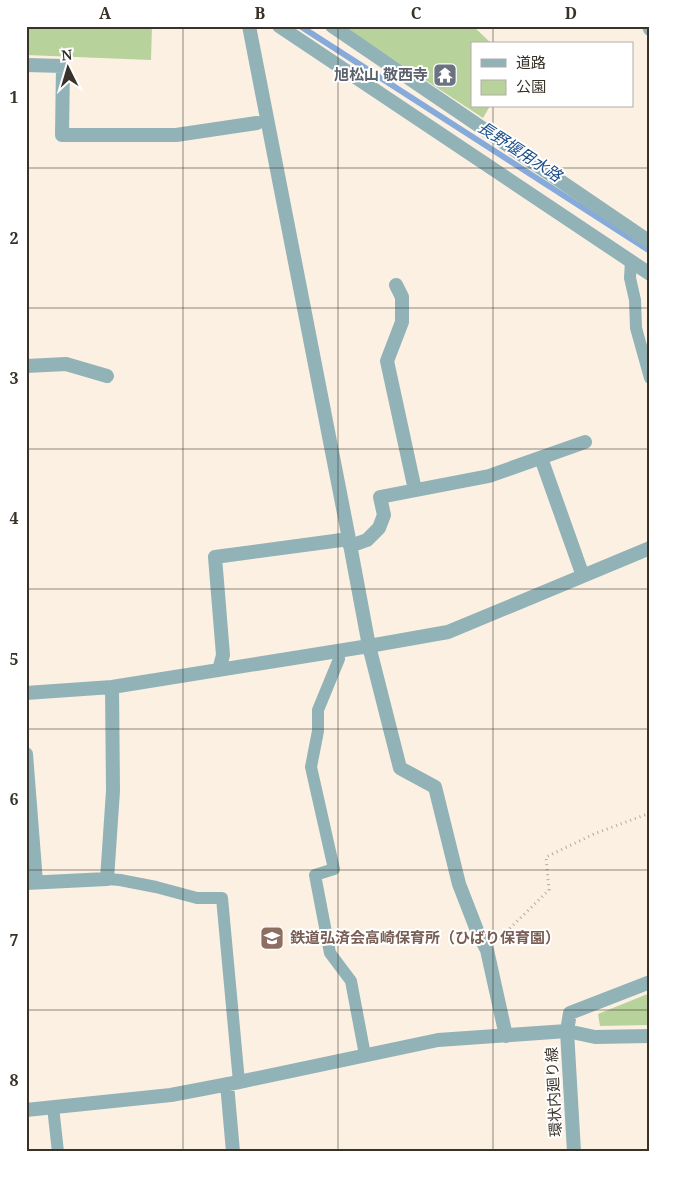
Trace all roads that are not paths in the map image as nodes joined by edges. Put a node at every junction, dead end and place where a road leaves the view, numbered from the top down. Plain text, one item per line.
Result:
1 (249, 26) edge
2 (279, 26) edge
3 (332, 26) edge
4 (26, 65) edge
5 (258, 123) dead end
6 (650, 242) edge
7 (631, 261) junction
8 (650, 274) edge
9 (396, 285) dead end
10 (26, 366) edge
11 (107, 376) dead end
12 (650, 378) edge
13 (585, 442) dead end
14 (541, 458) junction
15 (415, 490) junction
16 (350, 542) junction
17 (650, 548) edge
18 (583, 576) junction
19 (368, 646) junction
20 (338, 651) junction
21 (219, 670) junction
22 (112, 687) junction
23 (26, 693) edge
24 (26, 754) edge
25 (107, 879) junction
26 (31, 882) edge
27 (650, 982) edge
28 (568, 1031) junction
29 (506, 1036) junction
30 (650, 1036) edge
31 (365, 1055) junction
32 (233, 1083) junction
33 (53, 1107) junction
34 (26, 1110) edge
35 (58, 1152) edge
36 (233, 1152) edge
37 (574, 1152) edge

1 - 16 street
2 - 7 street
3 - 6 street
4 - 5 street
7 - 8 street
7 - 12 lane
9 - 15 street
10 - 11 street
13 - 14 street
14 - 15 street
14 - 18 street
15 - 16 street
16 - 19 street
16 - 21 street
17 - 18 street
18 - 19 street
19 - 20 street
19 - 29 street
20 - 21 street
20 - 31 lane
21 - 22 street
22 - 23 street
22 - 25 street
24 - 26 street
25 - 26 street
25 - 32 lane
27 - 28 street
28 - 29 street
28 - 30 street
28 - 37 street, 環状内廻り線
29 - 31 street
31 - 32 street
32 - 33 street
32 - 36 street
33 - 34 street
33 - 35 lane

